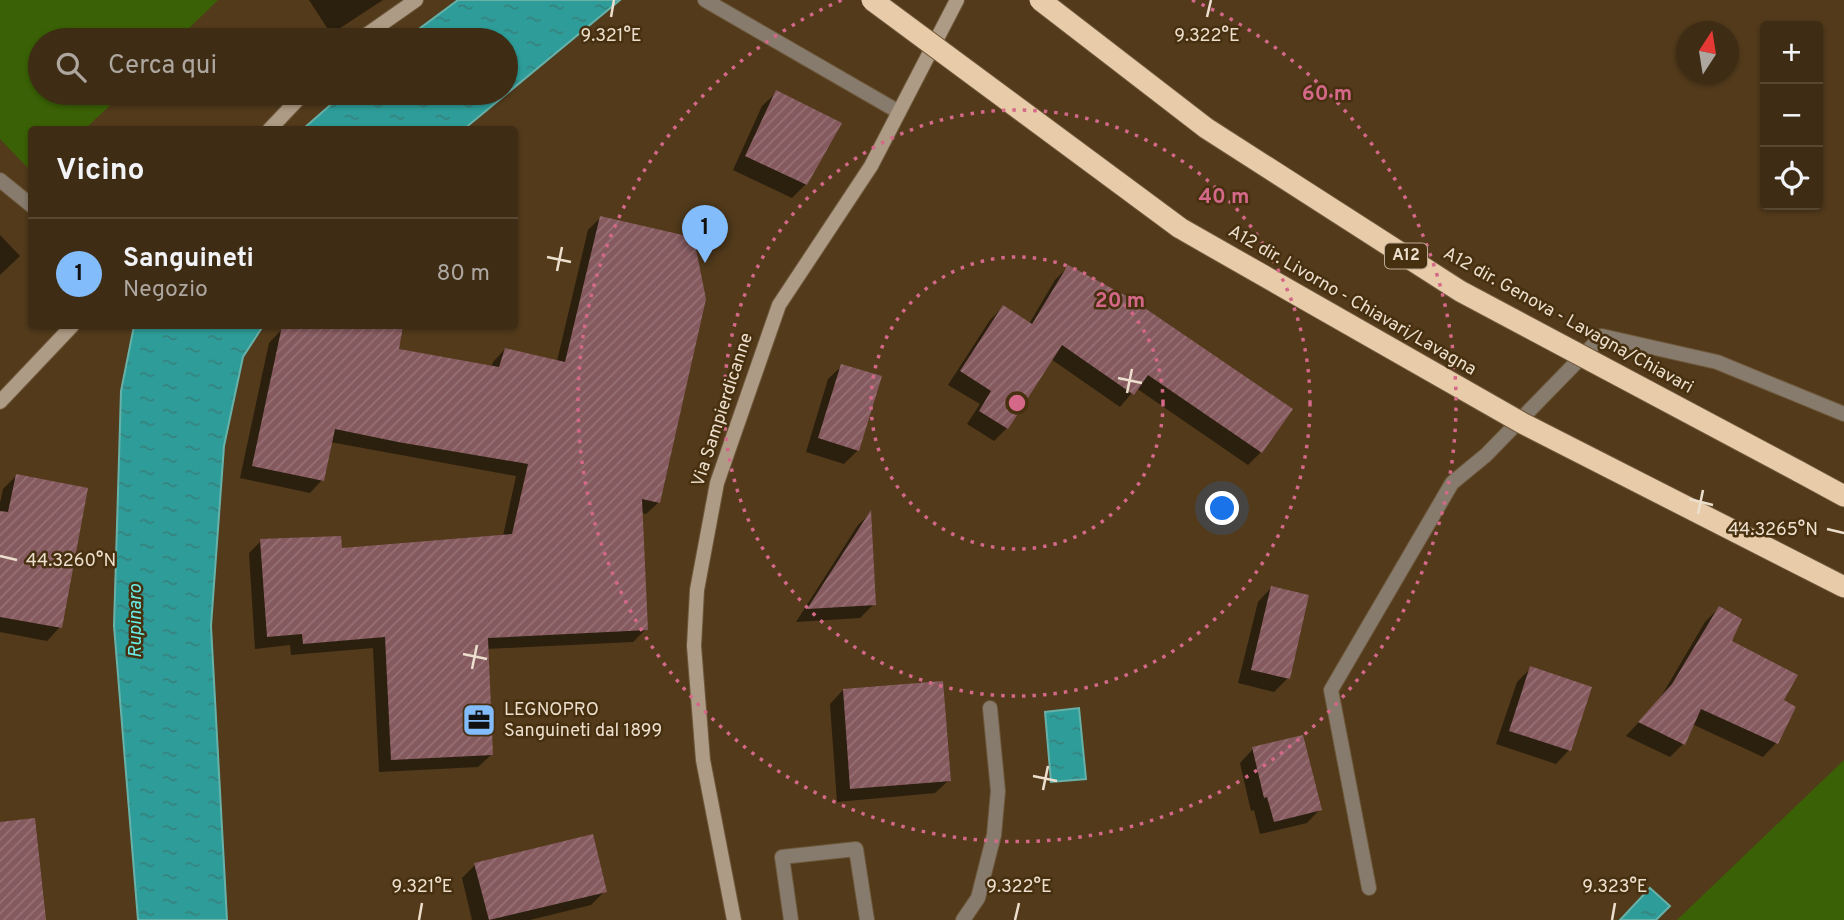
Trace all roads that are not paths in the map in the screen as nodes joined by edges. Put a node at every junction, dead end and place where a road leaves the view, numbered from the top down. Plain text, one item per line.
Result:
1 (416, 0) edge
2 (705, 0) edge
3 (872, 0) edge
4 (957, 0) edge
5 (1040, 0) edge
6 (376, 28) edge
7 (293, 105) edge
8 (899, 112) junction
9 (273, 126) edge
10 (0, 180) edge
11 (28, 203) edge
12 (69, 329) edge
13 (0, 401) edge
14 (1844, 414) edge
15 (1844, 496) edge
16 (1844, 587) edge
17 (990, 708) dead end
18 (1369, 888) dead end
19 (734, 920) edge
20 (790, 920) edge
21 (867, 920) edge
22 (963, 920) edge

1 - 6 main road
2 - 8 street
3 - 16 highway, A12 dir. Livorno - Chiavari/Lavagna, bridge
4 - 8 main road, Via Sampierdicanne
5 - 15 highway, A12 dir. Genova - Lavagna/Chiavari / A12, bridge
7 - 9 main road
8 - 19 main road, Via Sampierdicanne
10 - 11 street
12 - 13 main road
14 - 18 street
17 - 22 street
20 - 21 street

